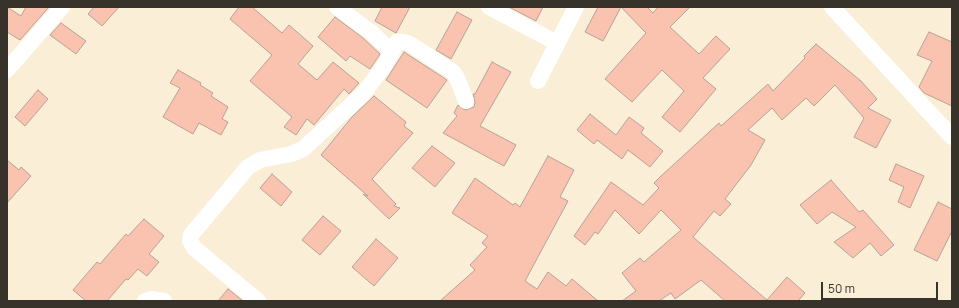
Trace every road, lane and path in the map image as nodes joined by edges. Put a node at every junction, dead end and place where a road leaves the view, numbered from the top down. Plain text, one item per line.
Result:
1 (62, 7) edge
2 (337, 7) edge
3 (489, 7) edge
4 (576, 7) edge
5 (832, 7) edge
6 (557, 43) junction
7 (392, 52) junction
8 (7, 70) edge
9 (538, 81) dead end
10 (466, 101) dead end
11 (952, 138) edge
12 (145, 301) edge
13 (164, 301) edge
14 (258, 301) edge

1 - 8 street
2 - 7 street
3 - 6 street
4 - 6 street
5 - 11 street
6 - 9 street
7 - 10 street
7 - 14 street
12 - 13 street

